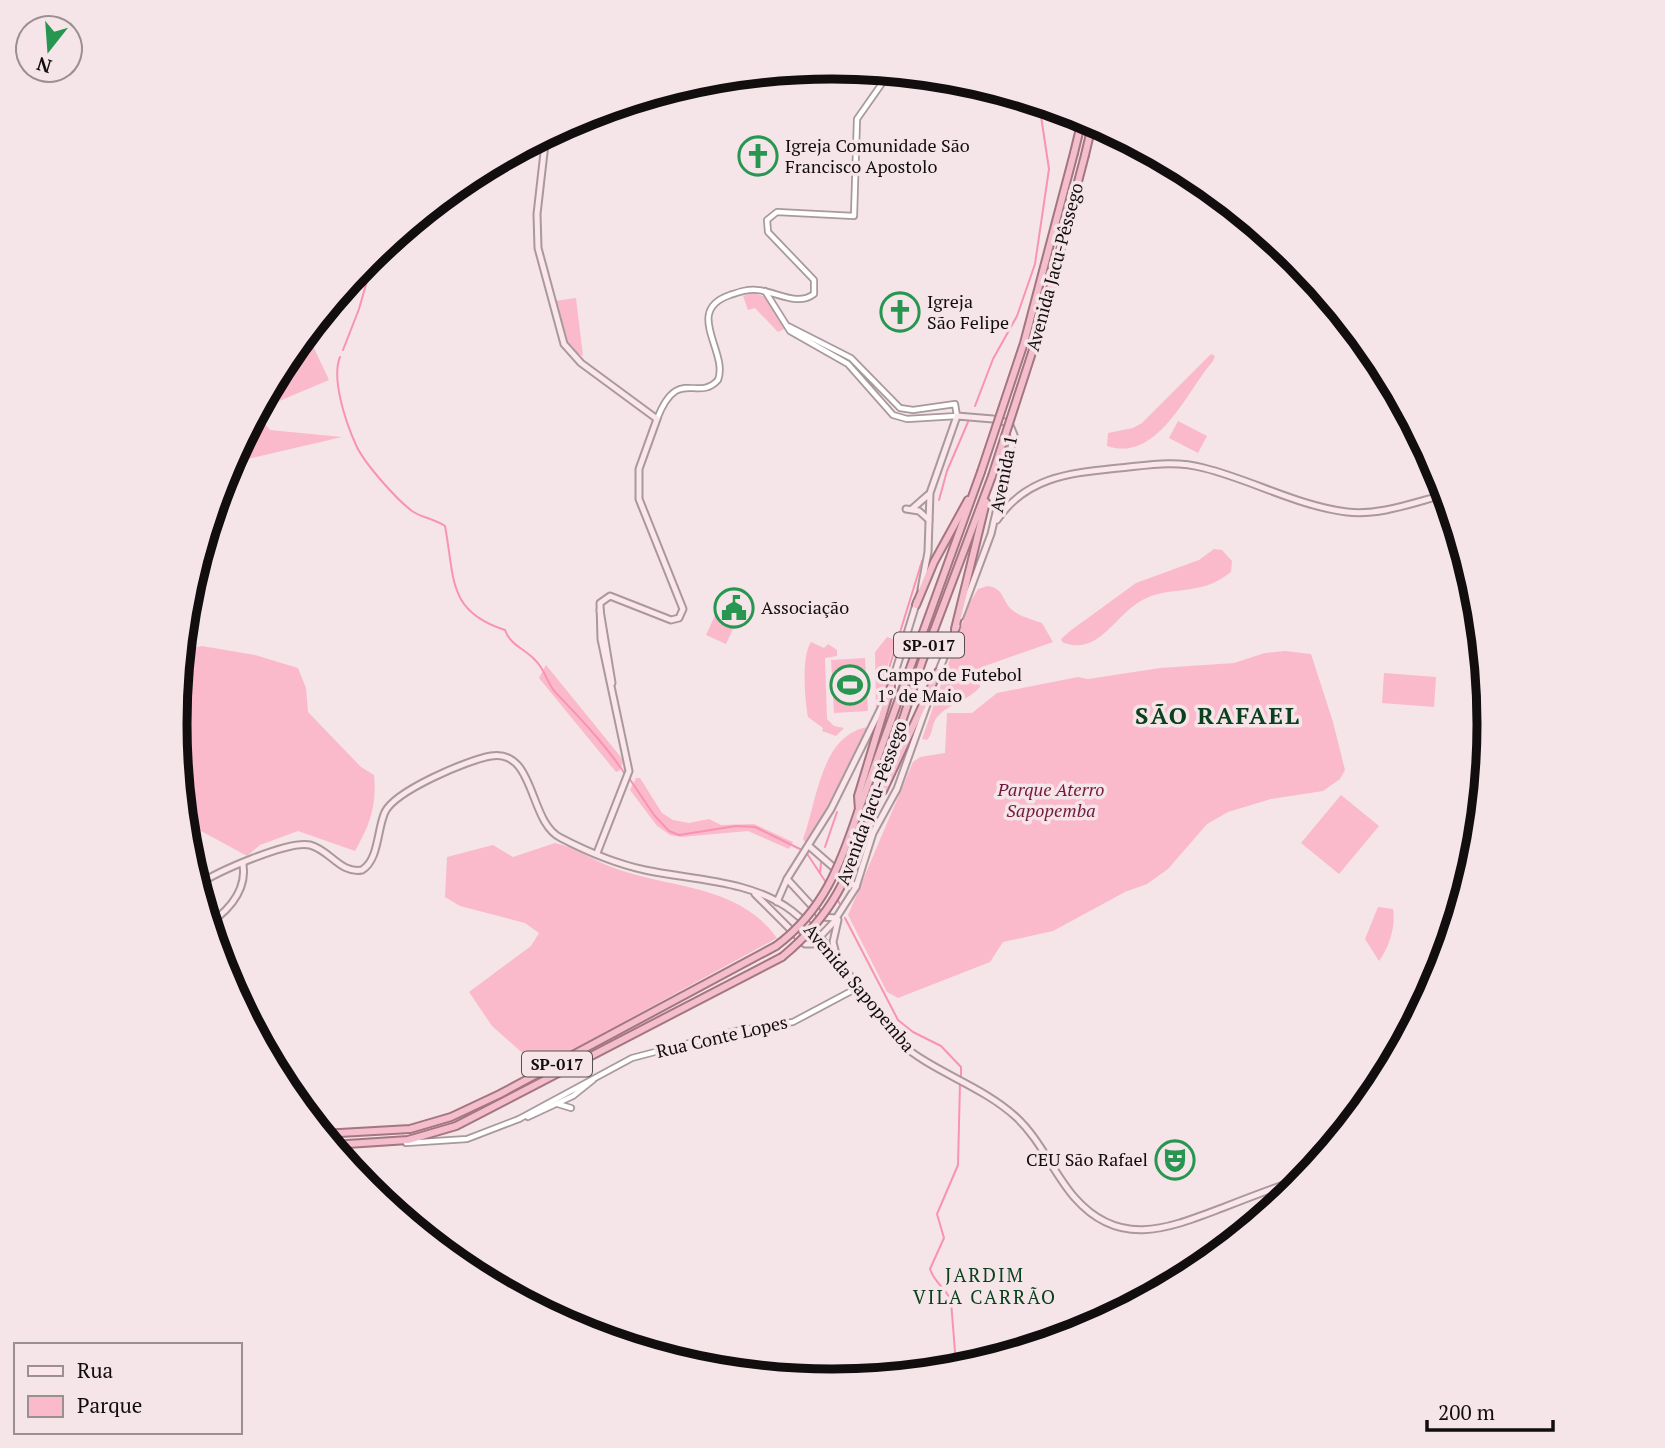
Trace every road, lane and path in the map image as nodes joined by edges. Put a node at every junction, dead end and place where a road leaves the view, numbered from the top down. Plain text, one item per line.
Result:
1 (884, 81) edge
2 (1080, 128) edge
3 (1090, 133) edge
4 (545, 146) edge
5 (764, 290) junction
6 (789, 329) junction
7 (957, 416) junction
8 (657, 419) junction
9 (976, 486) junction
10 (987, 491) junction
11 (930, 493) junction
12 (1436, 497) edge
13 (999, 502) junction
14 (1009, 505) junction
15 (929, 520) junction
16 (994, 524) junction
17 (916, 605) junction
18 (599, 607) junction
19 (955, 629) junction
20 (605, 659) junction
21 (612, 670) junction
22 (938, 672) junction
23 (612, 686) junction
24 (891, 687) junction
25 (873, 807) junction
26 (859, 811) junction
27 (808, 847) junction
28 (597, 853) junction
29 (243, 864) junction
30 (787, 879) junction
31 (207, 881) edge
32 (856, 887) junction
33 (753, 892) junction
34 (777, 902) junction
35 (217, 916) edge
36 (838, 916) junction
37 (820, 938) junction
38 (839, 964) junction
39 (852, 981) junction
40 (857, 988) junction
41 (848, 990) junction
42 (594, 1078) junction
43 (556, 1093) dead end
44 (573, 1096) junction
45 (562, 1100) junction
46 (334, 1133) edge
47 (388, 1142) junction
48 (344, 1145) edge
49 (1283, 1186) edge

1 - 5 street
2 - 9 highway, Avenida Jacu-Pêssego / SP-017, bridge
3 - 10 highway, Avenida Jacu-Pêssego / SP-017, bridge
4 - 8 main road
5 - 6 street
5 - 8 street
6 - 7 street
6 - 7 street
7 - 11 main road
7 - 13 main road, Avenida 1
8 - 18 main road
9 - 17 highway
9 - 26 highway, Avenida Jacu-Pêssego / SP-017
10 - 19 highway
10 - 25 highway, Avenida Jacu-Pêssego / SP-017
11 - 15 main road
11 - 15 main road
12 - 14 main road
13 - 14 main road
13 - 16 main road, Avenida 1
14 - 16 main road
15 - 17 main road
16 - 19 main road, Avenida 1
17 - 24 main road
18 - 20 main road
18 - 21 main road
19 - 22 main road, Avenida 1
20 - 21 main road
20 - 23 main road
21 - 23 main road
22 - 25 highway
22 - 32 main road, Avenida 1
23 - 28 main road
24 - 26 highway
24 - 27 main road
25 - 47 highway, Avenida Jacu-Pêssego / SP-017, bridge
26 - 46 highway, Avenida Jacu-Pêssego / SP-017, bridge
27 - 30 main road
27 - 32 main road
28 - 29 main road, Avenida Sapopemba
28 - 33 main road, Avenida Sapopemba
29 - 31 main road
29 - 35 main road
30 - 34 main road
30 - 36 main road
32 - 36 main road, Avenida 1
33 - 34 main road, Avenida Sapopemba
33 - 37 main road
34 - 37 main road, Avenida Sapopemba
36 - 37 main road, Avenida 1
36 - 38 main road
37 - 38 main road, Avenida Sapopemba
38 - 39 main road, Avenida Sapopemba
39 - 40 main road, Avenida Sapopemba
39 - 41 street
40 - 41 street, Rua Conte Lopes
40 - 49 main road, Avenida Sapopemba
41 - 42 street, Rua Conte Lopes
42 - 44 street, Rua Conte Lopes
42 - 45 street, Rua Conte Lopes
43 - 45 street
44 - 45 street, Rua Conte Lopes
44 - 45 street
45 - 47 street
47 - 48 highway, Avenida Jacu-Pêssego / SP-017

